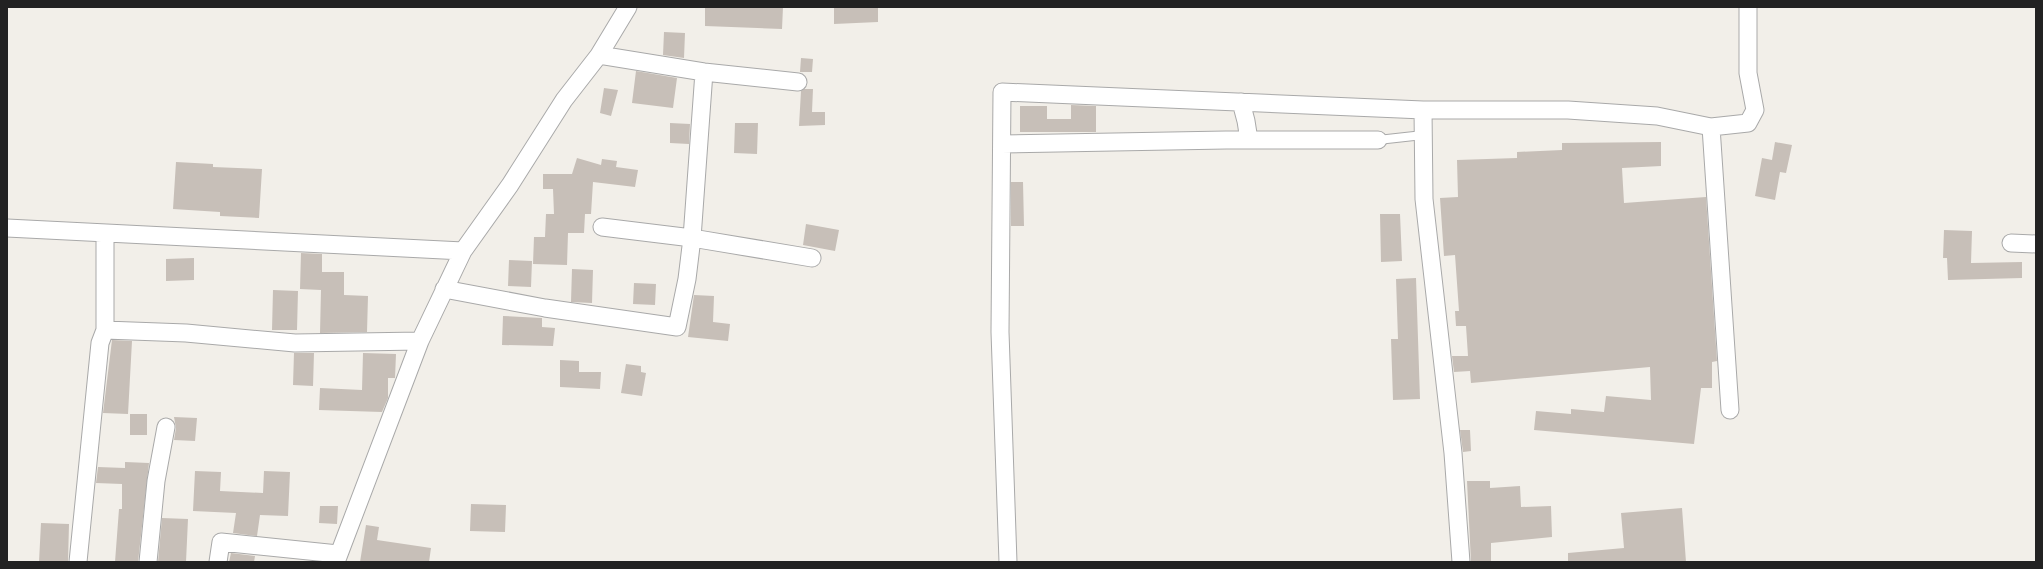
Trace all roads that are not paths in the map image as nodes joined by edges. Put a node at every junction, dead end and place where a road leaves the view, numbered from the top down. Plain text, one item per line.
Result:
1 (628, 7) edge
2 (1748, 7) edge
3 (599, 55) junction
4 (704, 72) junction
5 (798, 82) dead end
6 (1241, 102) junction
7 (1423, 110) junction
8 (1711, 127) junction
9 (1423, 135) junction
10 (1249, 140) junction
11 (1378, 140) joint
12 (1002, 144) junction
13 (602, 227) dead end
14 (7, 228) edge
15 (105, 233) junction
16 (692, 238) junction
17 (2011, 243) dead end
18 (2036, 244) edge
19 (463, 251) junction
20 (812, 258) dead end
21 (444, 289) junction
22 (105, 330) junction
23 (420, 341) junction
24 (1730, 410) dead end
25 (166, 427) dead end
26 (337, 558) edge
27 (78, 562) edge
28 (148, 562) edge
29 (218, 562) edge
30 (1008, 562) edge
31 (1461, 562) edge

1 - 3 street
2 - 8 street
3 - 4 street
3 - 19 street
4 - 5 street
4 - 16 street
6 - 7 street
6 - 10 street
6 - 12 street
7 - 8 street
7 - 9 street
8 - 24 street
9 - 11 lane
9 - 31 street
10 - 11 street
10 - 12 street
12 - 30 street
13 - 16 street
14 - 15 street
15 - 19 street
15 - 22 street
16 - 20 street
16 - 21 street
17 - 18 street
19 - 21 street
21 - 23 street
22 - 23 street
22 - 27 street
23 - 26 street
25 - 28 street
26 - 29 street

